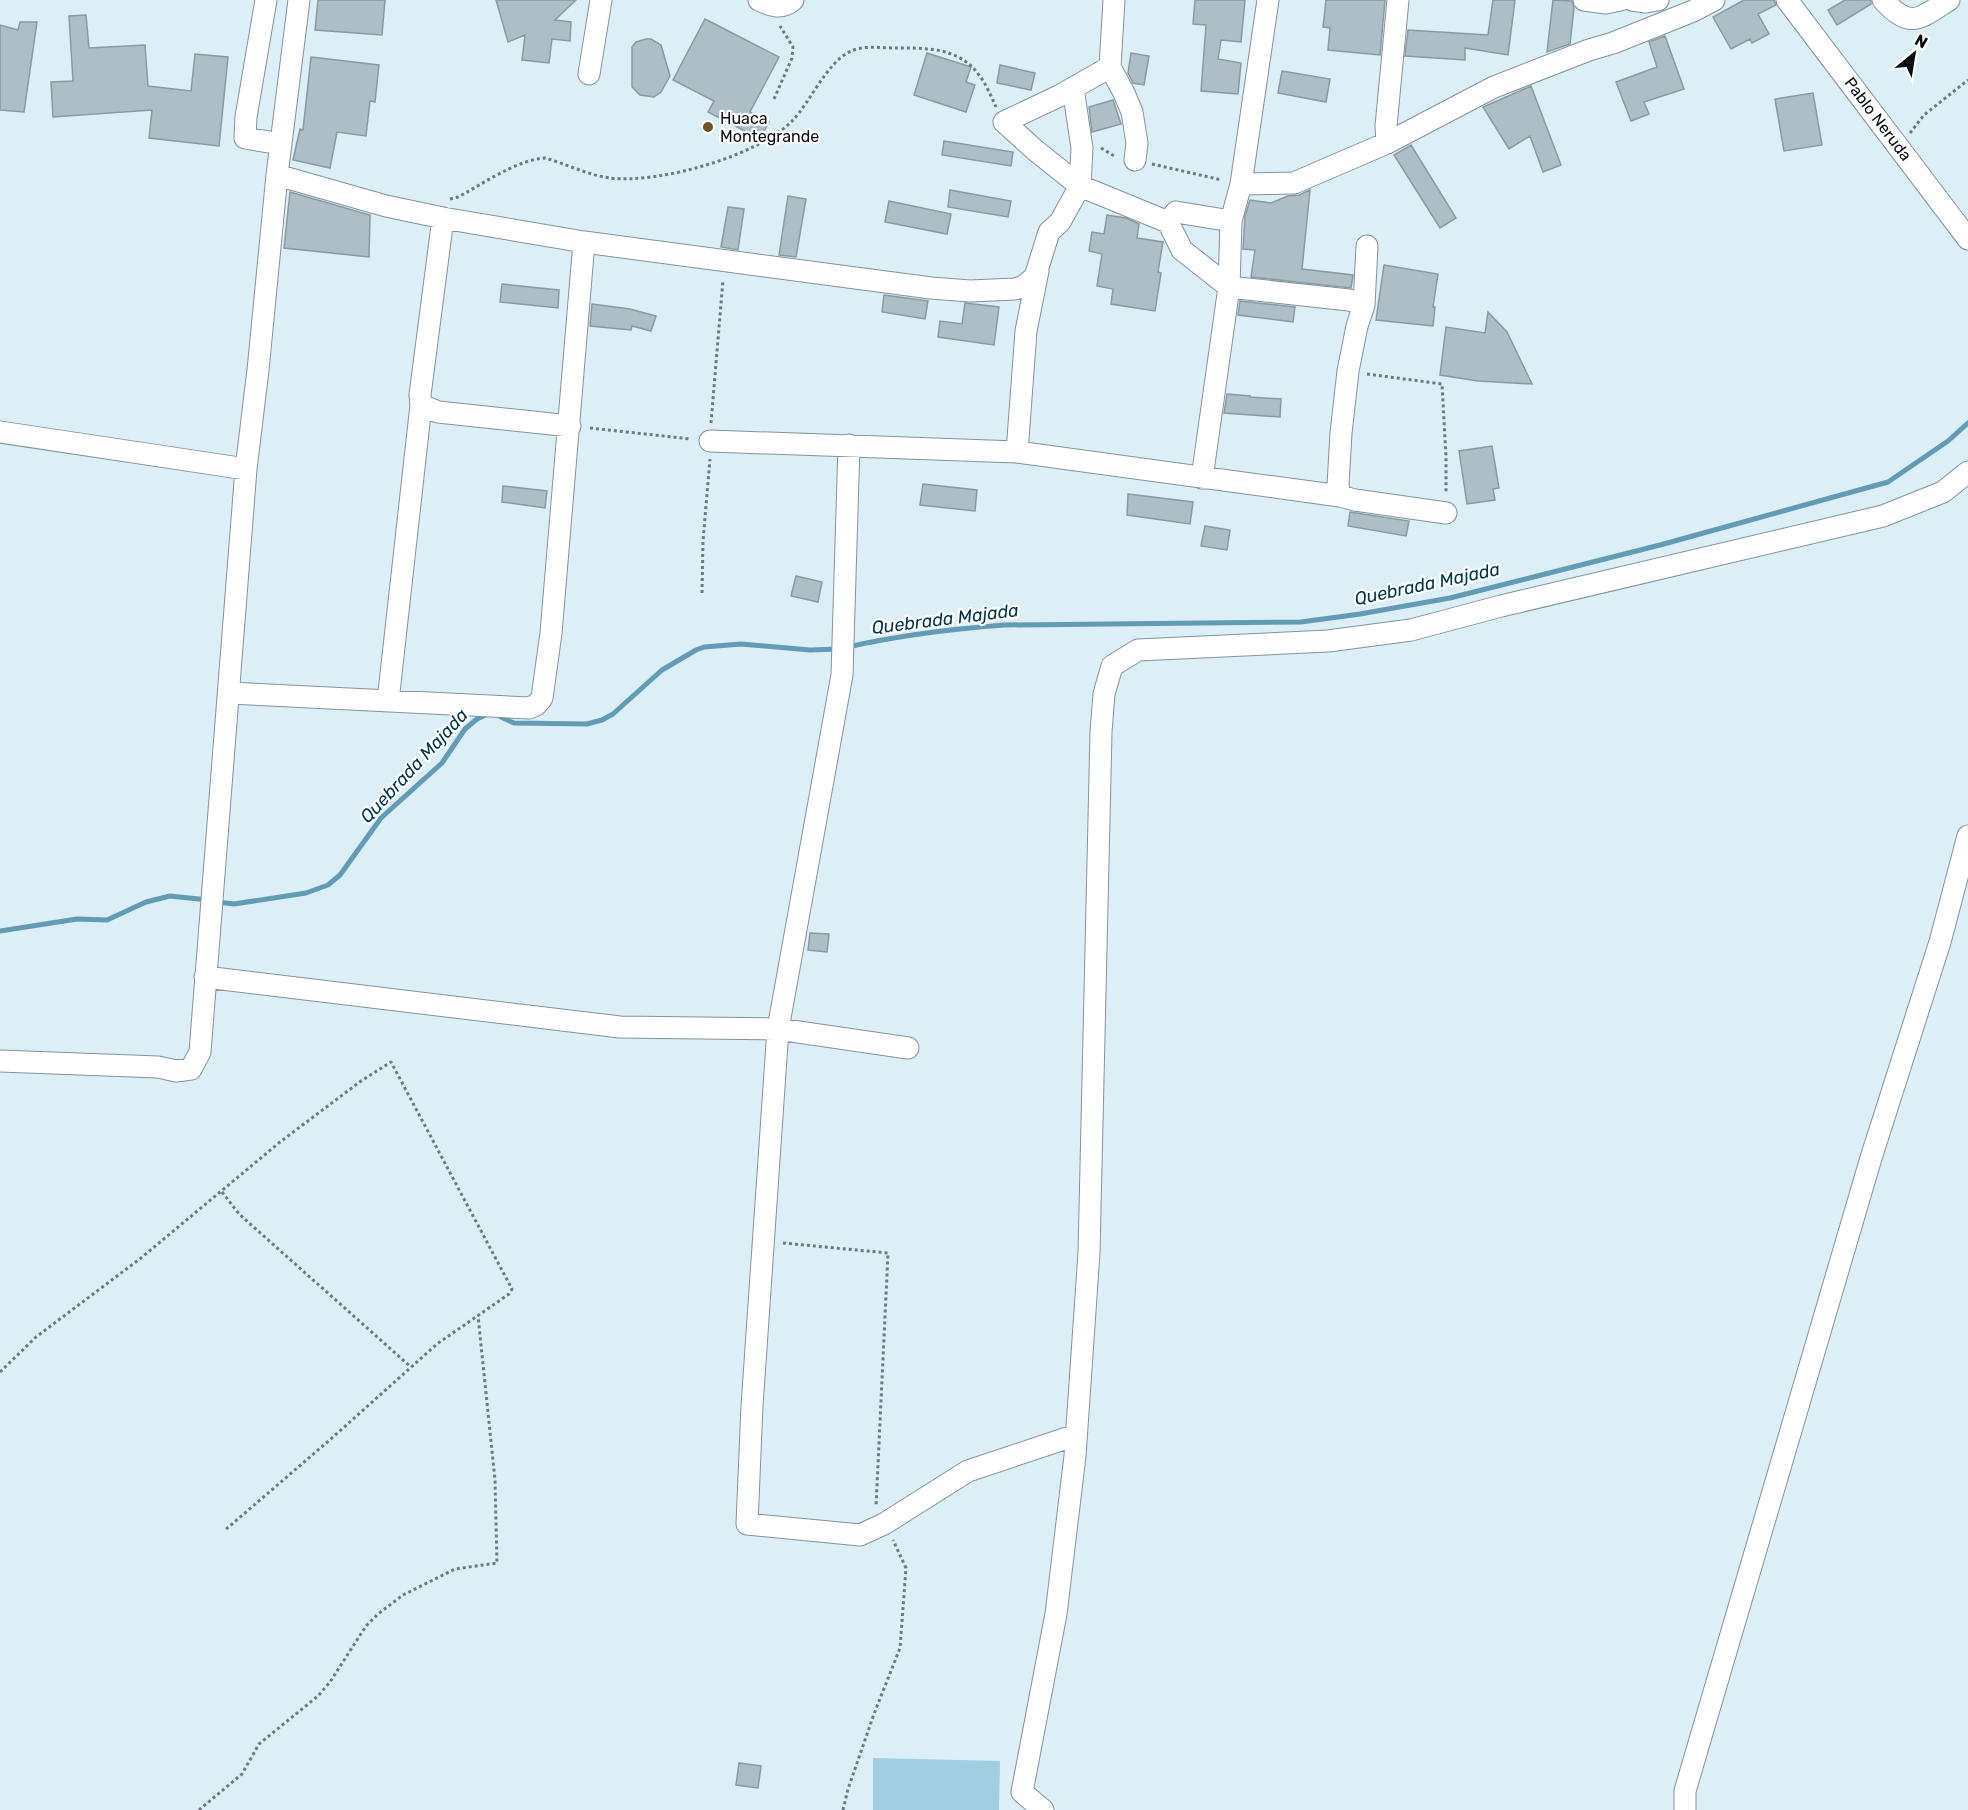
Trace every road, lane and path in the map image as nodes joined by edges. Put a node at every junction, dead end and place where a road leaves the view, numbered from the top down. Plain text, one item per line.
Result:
1 (266, 0) edge
2 (299, 0) edge
3 (601, 0) edge
4 (793, 0) edge
5 (1114, 0) edge
6 (1268, 0) edge
7 (1398, 0) edge
8 (1584, 0) edge
9 (1620, 0) edge
10 (1632, 0) edge
11 (1658, 0) edge
12 (1676, 0) edge
13 (1787, 0) edge
14 (1883, 0) edge
15 (1949, 0) edge
16 (763, 2) edge
17 (1709, 3) edge
18 (1110, 67) junction
19 (589, 74) dead end
20 (1968, 80) edge
21 (1072, 88) junction
22 (774, 99) dead end
23 (1004, 122) junction
24 (1081, 139) junction
25 (1387, 142) junction
26 (281, 144) junction
27 (1899, 147) junction
28 (1136, 160) junction
29 (277, 174) junction
30 (1241, 183) junction
31 (1080, 186) junction
32 (442, 210) junction
33 (1231, 221) junction
34 (1168, 222) junction
35 (1968, 238) edge
36 (584, 242) junction
37 (1367, 246) dead end
38 (724, 261) junction
39 (1038, 270) junction
40 (1229, 287) junction
41 (1364, 305) junction
42 (1348, 371) junction
43 (421, 405) junction
44 (570, 426) junction
45 (0, 432) edge
46 (710, 441) junction
47 (849, 445) junction
48 (1017, 452) junction
49 (246, 470) junction
50 (1968, 472) edge
51 (1202, 478) junction
52 (1340, 496) junction
53 (1446, 513) joint
54 (702, 593) dead end
55 (229, 693) junction
56 (388, 701) junction
57 (1968, 836) edge
58 (204, 977) junction
59 (778, 1029) junction
60 (908, 1048) dead end
61 (0, 1061) edge
62 (222, 1192) junction
63 (764, 1241) junction
64 (478, 1316) junction
65 (411, 1367) junction
66 (0, 1372) edge
67 (1076, 1435) junction
68 (885, 1524) junction
69 (224, 1531) dead end
70 (199, 1810) edge
71 (843, 1810) edge
72 (1043, 1810) edge
73 (1685, 1810) edge

1 - 26 street
2 - 26 street
3 - 19 street
4 - 16 street
5 - 18 street
6 - 30 street
7 - 25 street
8 - 9 street
10 - 11 street
12 - 17 street
13 - 27 street, Pablo Neruda
14 - 15 street
16 - 22 path
17 - 25 street
18 - 21 street
18 - 28 street
20 - 27 path
21 - 23 street
21 - 24 street
23 - 31 street
23 - 32 path
24 - 28 path
24 - 31 street
25 - 30 street
26 - 29 street
27 - 35 street, Pablo Neruda
28 - 30 path
29 - 32 street
29 - 49 street
30 - 33 street
31 - 34 street
31 - 39 street
32 - 36 street
32 - 43 street
33 - 34 street
33 - 40 street
34 - 40 street
36 - 38 street
36 - 44 street
37 - 41 street
38 - 39 street
38 - 46 path
39 - 48 street
40 - 41 street
40 - 51 street
41 - 42 street
42 - 52 street
42 - 53 path
43 - 44 street
43 - 56 street
44 - 46 path
44 - 56 street
45 - 49 street
46 - 47 street
46 - 54 path
47 - 48 street
47 - 59 street
48 - 51 street
49 - 55 street
50 - 67 street
51 - 52 street
52 - 53 street
55 - 56 street
55 - 58 street
57 - 73 street
58 - 59 street
58 - 61 street
59 - 60 street
59 - 63 street
62 - 64 path
62 - 65 path
62 - 66 path
63 - 68 path
63 - 68 street
64 - 65 path
64 - 70 path
65 - 69 path
67 - 68 street
67 - 72 street
68 - 71 path

